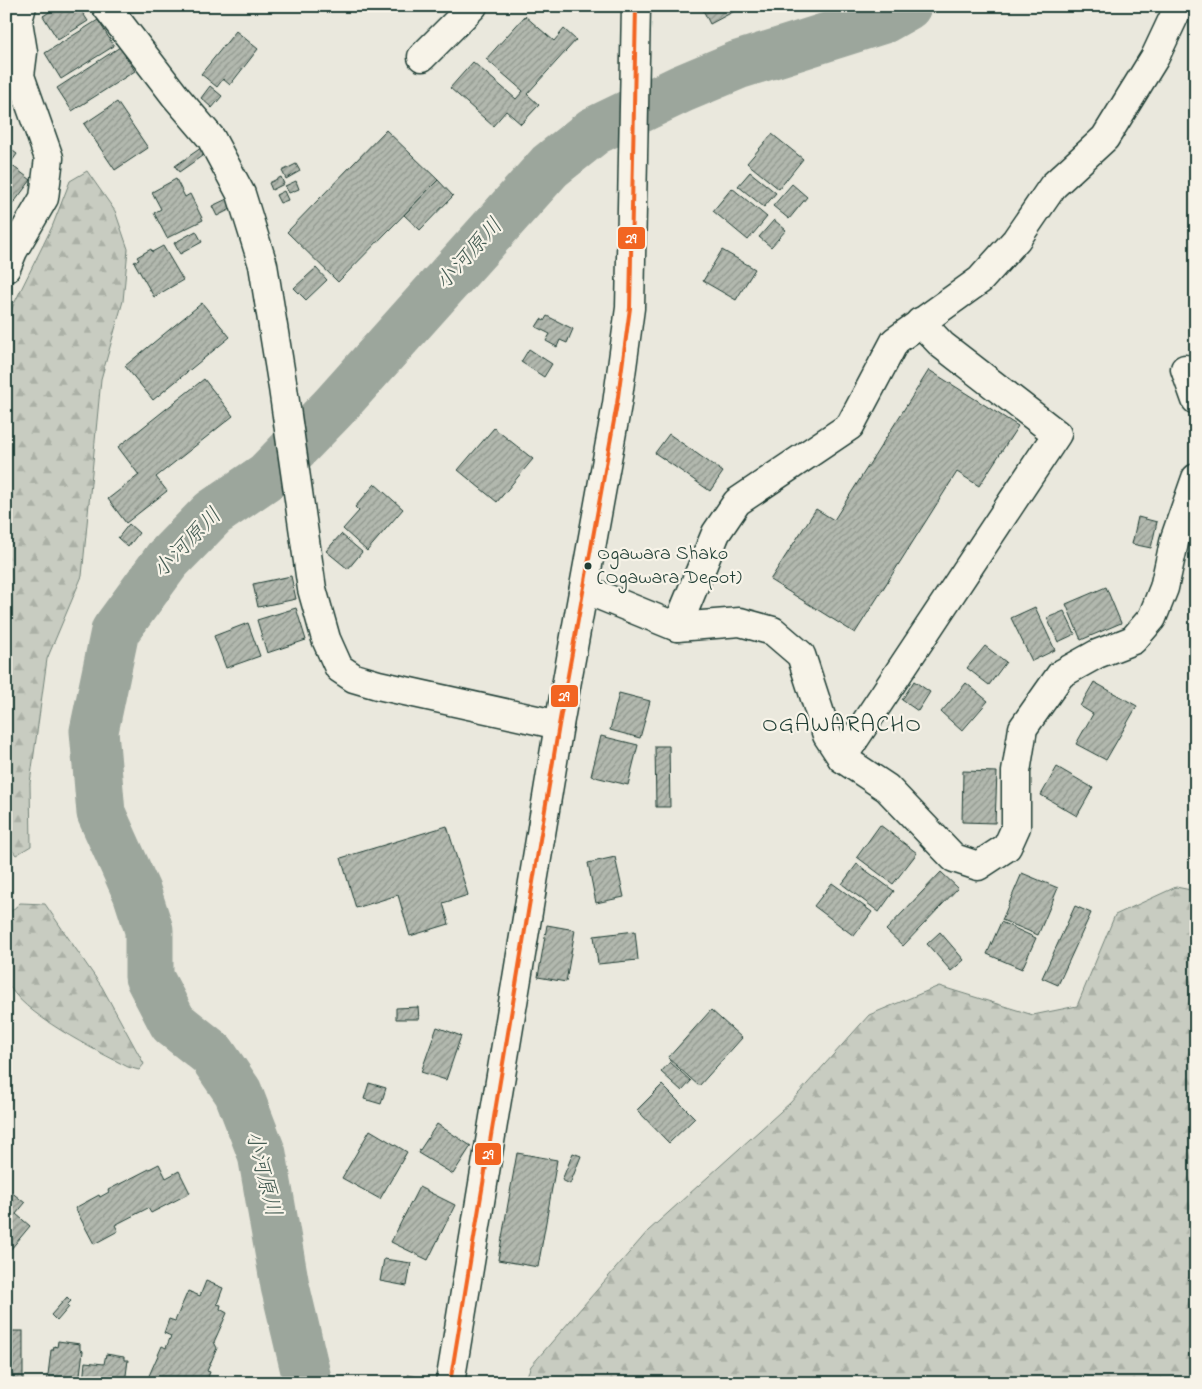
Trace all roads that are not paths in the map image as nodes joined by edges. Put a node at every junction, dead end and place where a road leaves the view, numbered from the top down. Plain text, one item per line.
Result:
1 (22, 6) edge
2 (106, 6) edge
3 (473, 6) edge
4 (636, 6) edge
5 (1178, 6) edge
6 (422, 57) dead end
7 (6, 268) edge
8 (920, 322) junction
9 (1185, 369) dead end
10 (1196, 400) edge
11 (1196, 478) edge
12 (584, 588) junction
13 (677, 627) junction
14 (559, 725) junction
15 (842, 758) junction
16 (450, 1383) edge

1 - 7 street
2 - 14 street
3 - 6 street
4 - 12 street
5 - 8 street
8 - 13 street
8 - 15 street
9 - 10 street
11 - 15 street
12 - 13 street
12 - 14 street
13 - 15 street
14 - 16 street

